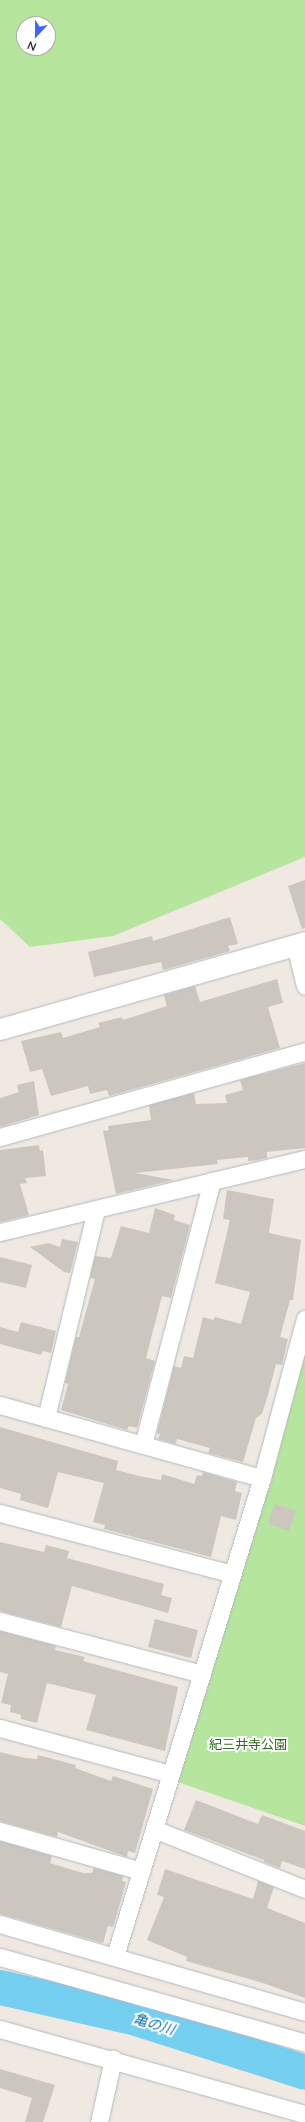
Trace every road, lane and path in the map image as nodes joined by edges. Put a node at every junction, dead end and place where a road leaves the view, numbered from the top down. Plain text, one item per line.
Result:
1 (300, 944) edge
2 (305, 986) edge
3 (0, 1029) edge
4 (305, 1051) edge
5 (0, 1137) edge
6 (305, 1158) edge
7 (212, 1181) junction
8 (96, 1209) junction
9 (0, 1232) edge
10 (305, 1319) edge
11 (0, 1405) edge
12 (46, 1418) junction
13 (143, 1445) junction
14 (262, 1478) junction
15 (0, 1513) edge
16 (232, 1574) junction
17 (0, 1621) edge
18 (202, 1674) junction
19 (0, 1728) edge
20 (171, 1774) junction
21 (154, 1829) junction
22 (0, 1831) edge
23 (141, 1871) junction
24 (305, 1889) edge
25 (0, 1924) edge
26 (115, 1956) junction
27 (0, 1957) edge
28 (305, 2012) edge
29 (0, 2029) edge
30 (305, 2043) edge
31 (113, 2059) junction
32 (305, 2114) edge
33 (99, 2122) edge

1 - 2 street
1 - 3 street
4 - 5 street
6 - 7 street
7 - 8 street
7 - 13 street
8 - 9 street
8 - 12 street
10 - 14 street
11 - 12 street
12 - 13 street
13 - 14 street
14 - 16 street
15 - 16 street
16 - 18 street
17 - 18 street
18 - 20 street
19 - 20 street
20 - 21 street
21 - 23 street
21 - 24 street
22 - 23 street
23 - 26 street
25 - 26 street
26 - 28 street
27 - 30 street
29 - 31 street
31 - 32 street
31 - 33 street

